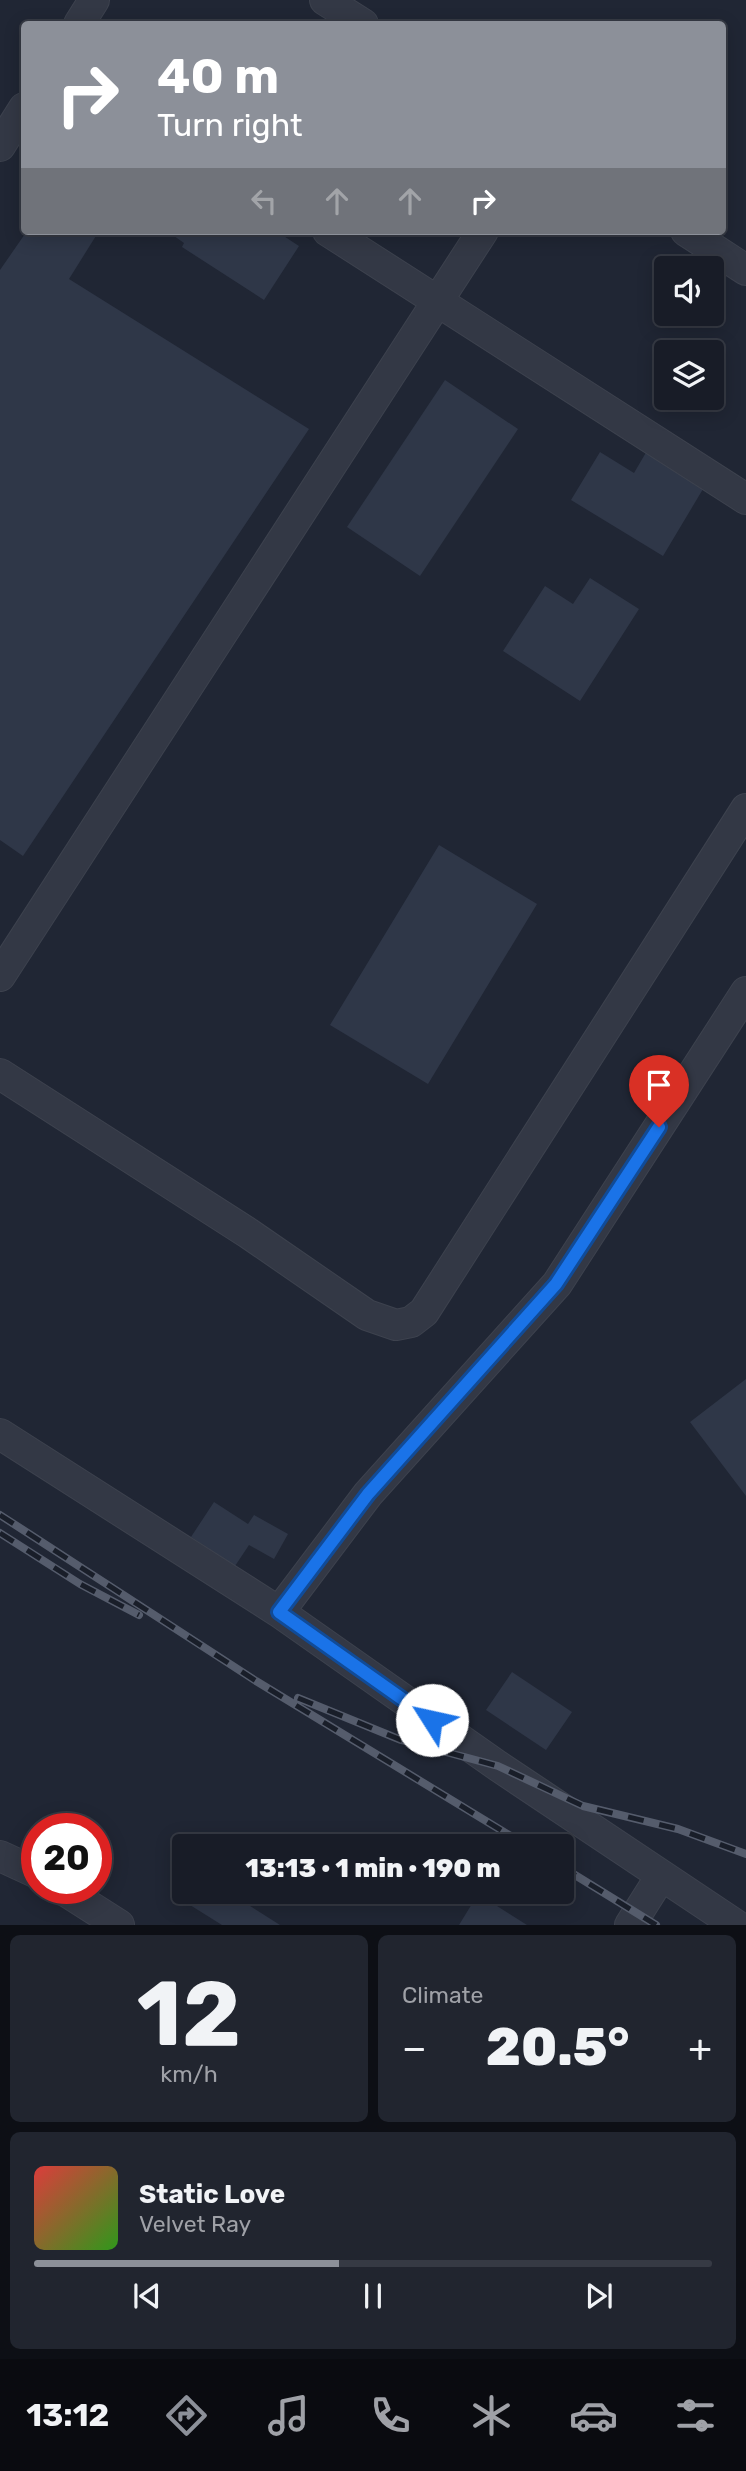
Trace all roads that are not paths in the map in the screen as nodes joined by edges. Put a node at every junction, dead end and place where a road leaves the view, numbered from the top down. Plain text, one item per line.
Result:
1 (94, 0) edge
2 (325, 0) edge
3 (81, 21) edge
4 (358, 21) edge
5 (21, 113) edge
6 (0, 146) edge
7 (334, 235) edge
8 (480, 235) edge
9 (692, 235) edge
10 (746, 270) edge
11 (437, 302) junction
12 (746, 499) edge
13 (746, 810) edge
14 (0, 976) edge
15 (746, 992) edge
16 (0, 1074) edge
17 (0, 1434) edge
18 (279, 1612) junction
19 (0, 1856) edge
20 (21, 1866) edge
21 (661, 1876) junction
22 (87, 1904) edge
23 (120, 1925) edge
24 (631, 1925) edge
25 (737, 1925) edge

1 - 3 lane
2 - 4 lane
5 - 6 lane
7 - 11 lane
8 - 11 lane
9 - 10 lane
11 - 12 lane
11 - 14 lane
13 - 16 lane
15 - 18 lane
17 - 18 lane
18 - 21 lane
19 - 20 lane
21 - 24 lane
21 - 25 lane
22 - 23 lane

